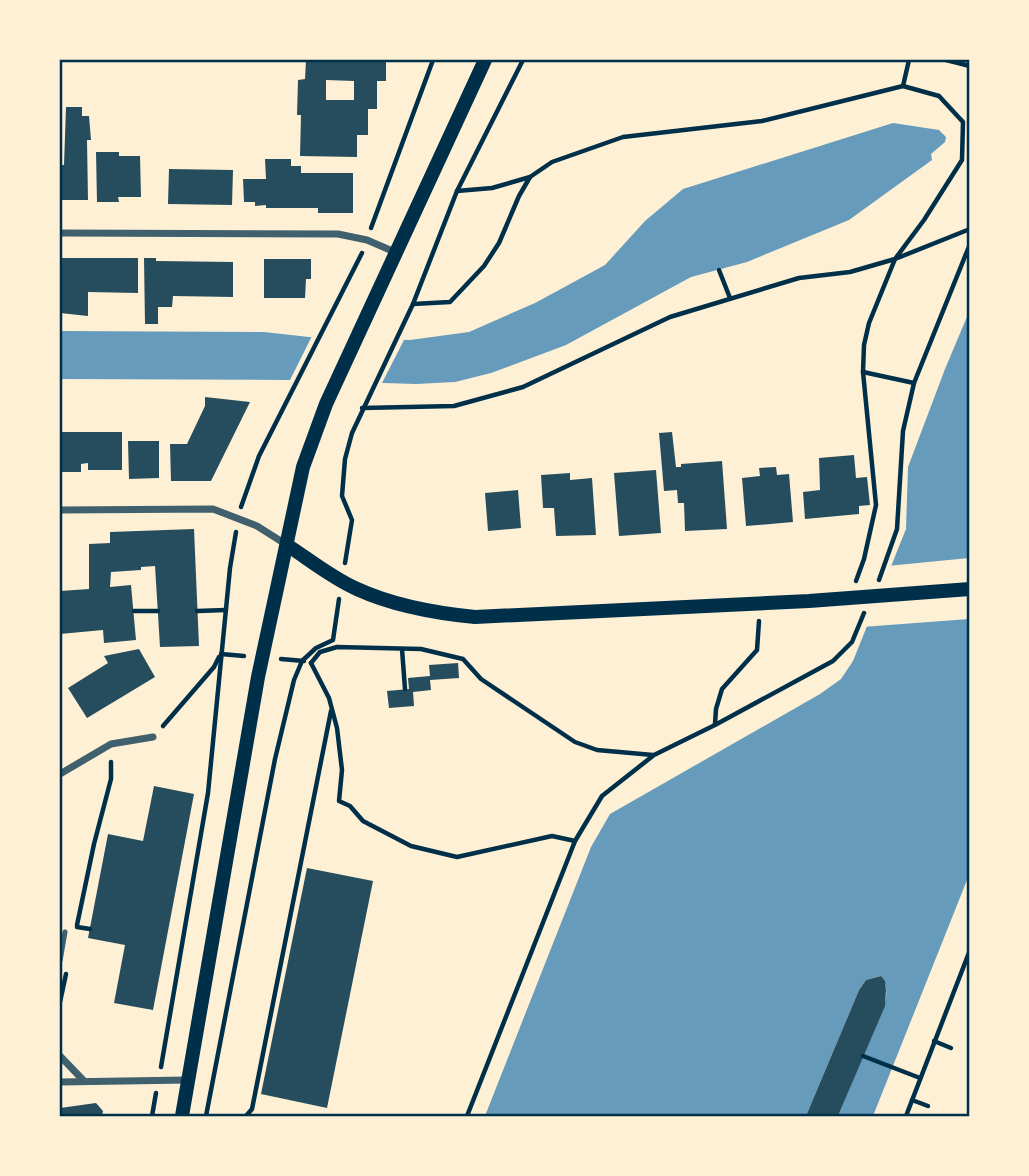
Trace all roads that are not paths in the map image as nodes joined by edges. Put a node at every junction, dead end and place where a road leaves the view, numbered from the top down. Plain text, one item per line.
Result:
1 (485, 60) edge
2 (60, 233) edge
3 (397, 253) junction
4 (60, 510) edge
5 (287, 545) junction
6 (970, 589) edge
7 (153, 737) road end
8 (60, 774) edge
9 (65, 932) dead end
10 (60, 961) edge
11 (60, 1056) edge
12 (189, 1080) junction
13 (84, 1081) junction
14 (60, 1083) edge
15 (182, 1116) edge

1 - 3 main road
2 - 3 street
3 - 5 main road
4 - 5 street
5 - 6 main road
5 - 12 main road
7 - 8 street
9 - 10 lane
11 - 13 street
12 - 13 street
12 - 15 main road
13 - 14 street

